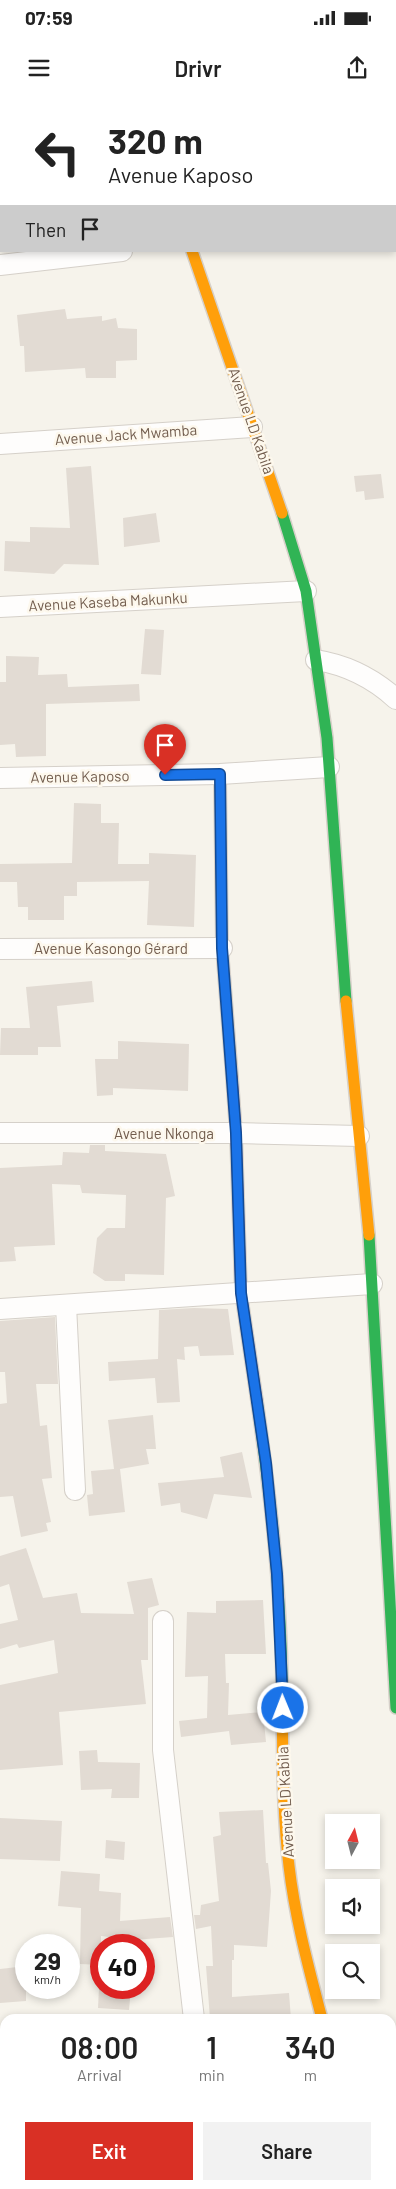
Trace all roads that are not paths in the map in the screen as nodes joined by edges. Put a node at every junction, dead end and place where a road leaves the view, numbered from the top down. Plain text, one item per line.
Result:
1 (113, 252) edge
2 (192, 252) edge
3 (0, 265) edge
4 (252, 427) junction
5 (0, 444) edge
6 (306, 591) junction
7 (0, 607) edge
8 (316, 660) junction
9 (396, 699) edge
10 (329, 767) junction
11 (220, 774) junction
12 (0, 778) edge
13 (222, 948) junction
14 (0, 949) edge
15 (0, 1133) edge
16 (236, 1133) junction
17 (359, 1136) junction
18 (372, 1284) junction
19 (241, 1293) junction
20 (66, 1306) junction
21 (0, 1309) edge
22 (75, 1490) dead end
23 (163, 1621) dead end
24 (396, 1708) edge
25 (193, 2014) edge
26 (321, 2014) edge

1 - 3 street
2 - 4 street, Avenue LD Kabila
4 - 5 street, Avenue Jack Mwamba
4 - 6 street, Avenue LD Kabila
6 - 7 street, Avenue Kaseba Makunku
6 - 8 street, Avenue LD Kabila
8 - 9 street
8 - 10 street, Avenue LD Kabila
10 - 11 street, Avenue Kaposo
10 - 17 street, Avenue LD Kabila
11 - 12 street, Avenue Kaposo
11 - 13 street, Avenue LD Kabila
13 - 14 street, Avenue Kasongo Gérard
13 - 16 street, Avenue LD Kabila
15 - 16 street, Avenue Nkonga
16 - 17 street, Avenue Nkonga
16 - 19 street, Avenue LD Kabila
17 - 18 street, Avenue LD Kabila
18 - 19 street
18 - 24 street, Avenue LD Kabila
19 - 20 street
19 - 26 street, Avenue LD Kabila
20 - 21 street
20 - 22 street
23 - 25 street

